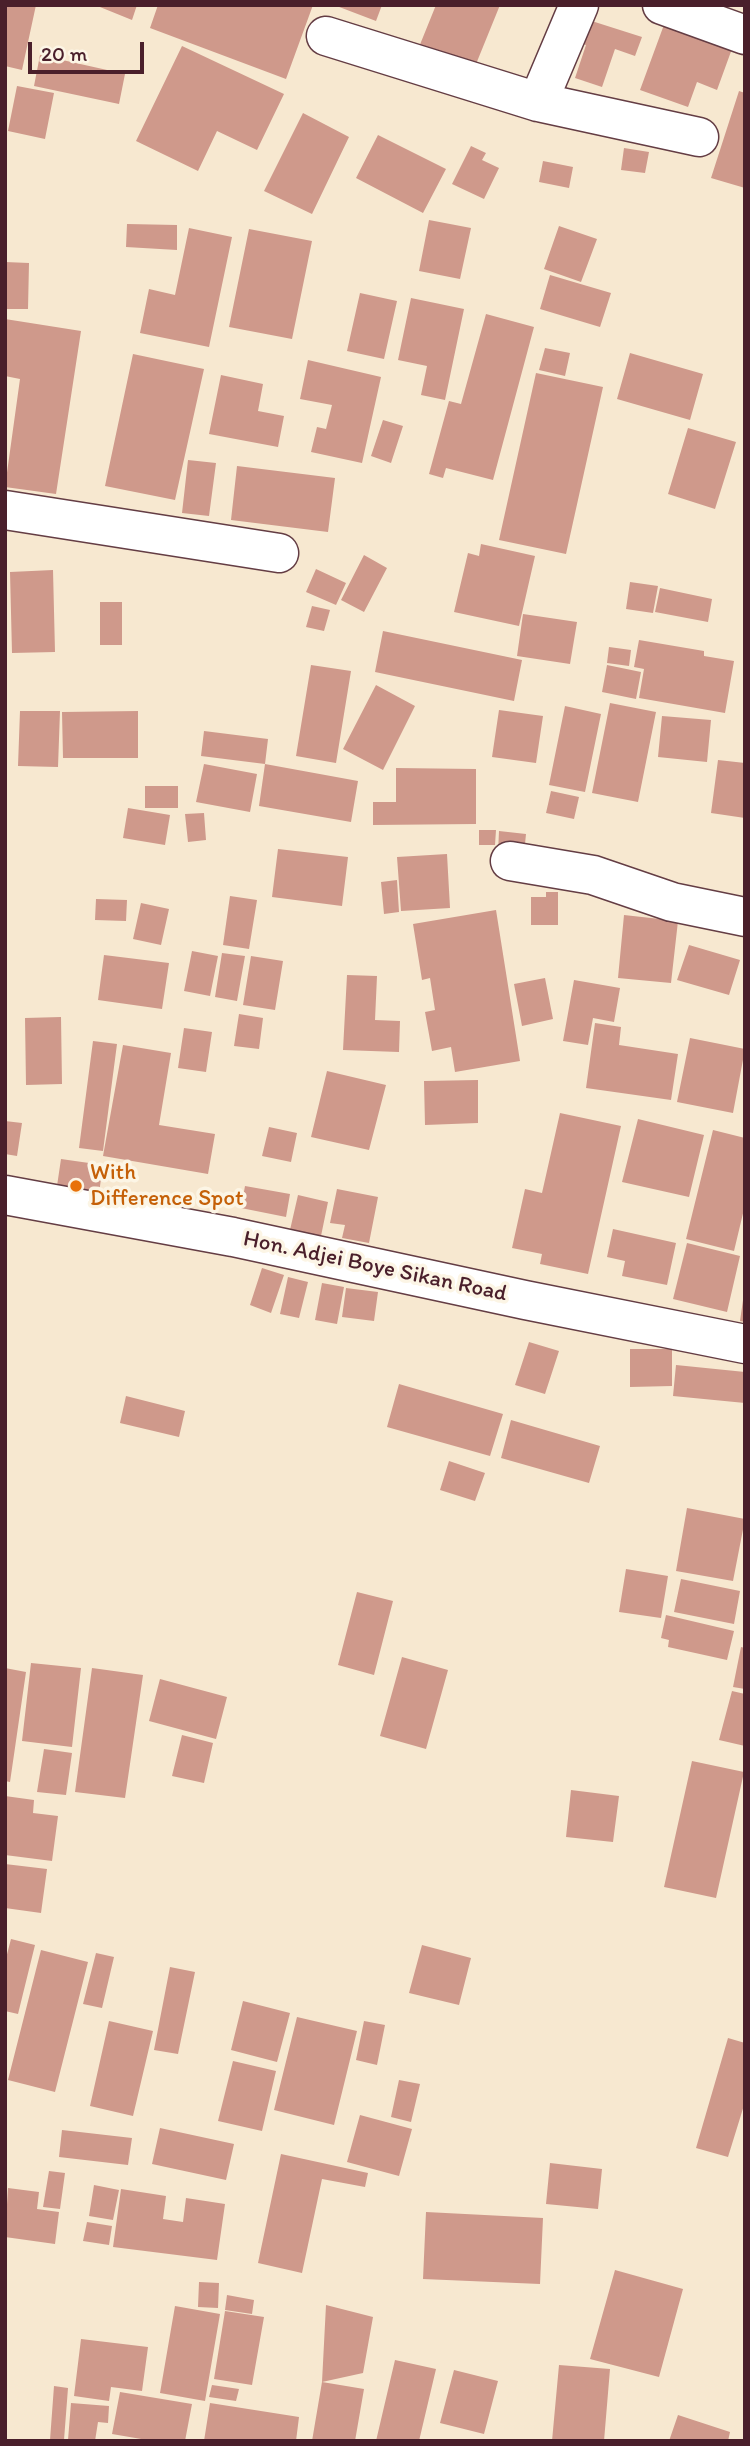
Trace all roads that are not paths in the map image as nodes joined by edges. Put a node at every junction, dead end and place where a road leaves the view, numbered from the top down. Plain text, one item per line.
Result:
1 (579, 5) edge
2 (662, 5) edge
3 (745, 35) edge
4 (326, 36) dead end
5 (538, 102) junction
6 (699, 137) dead end
7 (5, 510) edge
8 (279, 553) dead end
9 (510, 861) dead end
10 (745, 917) edge
11 (5, 1195) edge
12 (745, 1344) edge

1 - 5 street
2 - 3 street
4 - 5 street
5 - 6 street
7 - 8 street
9 - 10 street
11 - 12 street, Hon. Adjei Boye Sikan Road

